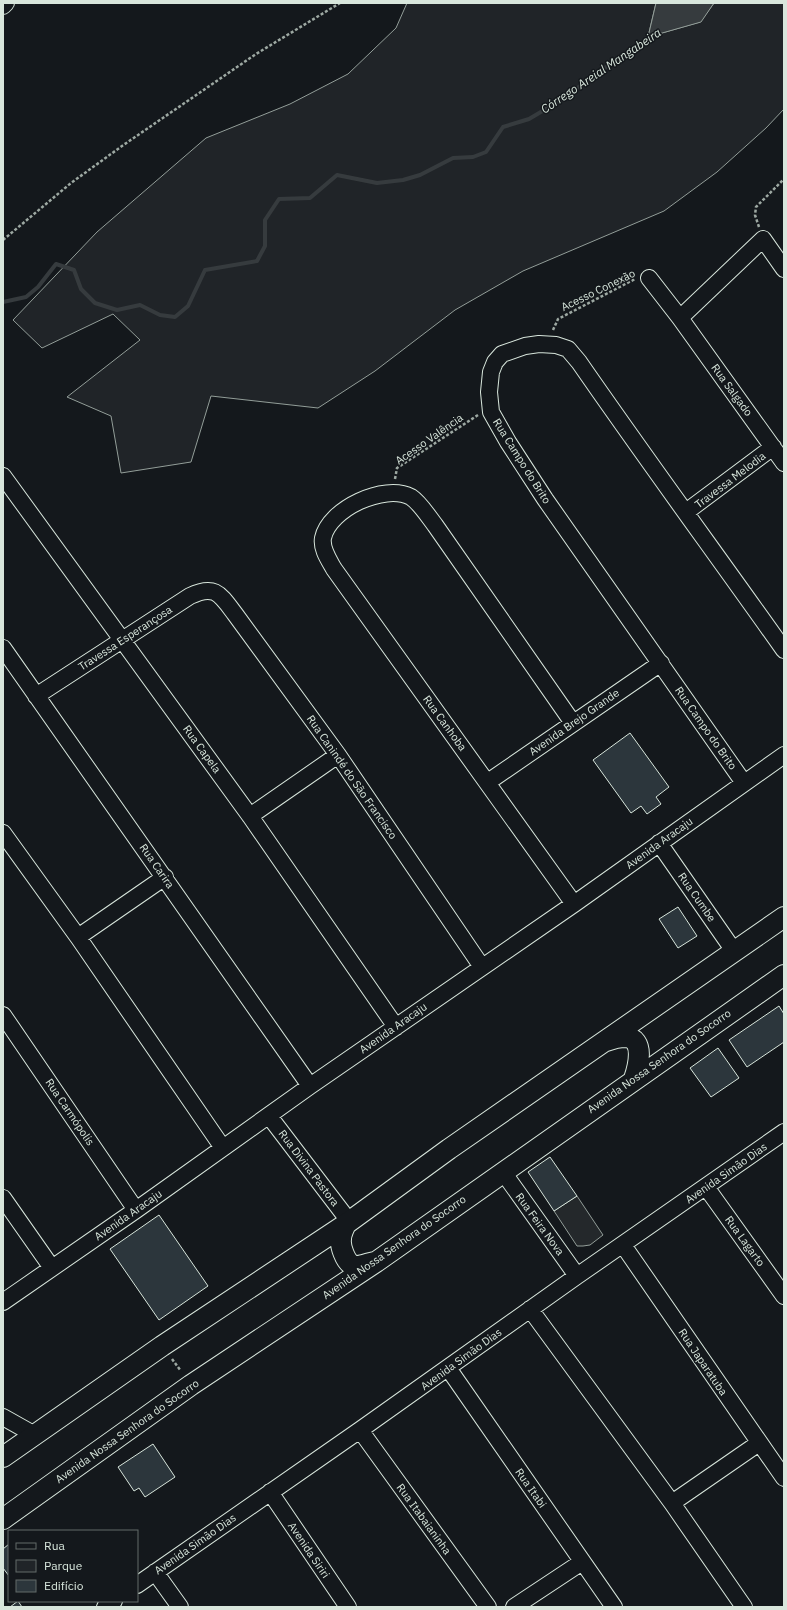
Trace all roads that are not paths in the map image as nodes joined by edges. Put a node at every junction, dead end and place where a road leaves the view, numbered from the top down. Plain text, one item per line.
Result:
1 (6, 3) edge
2 (3, 6) edge
3 (784, 269) edge
4 (650, 278) road end
5 (680, 318) junction
6 (773, 448) junction
7 (784, 463) edge
8 (3, 476) edge
9 (686, 512) junction
10 (216, 592) joint
11 (123, 640) junction
12 (3, 648) edge
13 (784, 650) edge
14 (661, 663) junction
15 (36, 696) junction
16 (573, 723) junction
17 (338, 755) junction
18 (784, 755) edge
19 (488, 782) junction
20 (744, 783) junction
21 (250, 816) junction
22 (3, 833) edge
23 (659, 844) junction
24 (165, 877) junction
25 (574, 904) junction
26 (784, 917) edge
27 (78, 937) junction
28 (734, 951) junction
29 (482, 967) junction
30 (784, 975) edge
31 (3, 1014) edge
32 (396, 1027) junction
33 (604, 1041) junction
34 (634, 1079) junction
35 (310, 1086) junction
36 (269, 1116) junction
37 (784, 1132) edge
38 (222, 1148) junction
39 (503, 1172) junction
40 (706, 1187) junction
41 (3, 1198) edge
42 (136, 1210) junction
43 (347, 1222) junction
44 (623, 1245) junction
45 (376, 1262) junction
46 (52, 1268) junction
47 (577, 1276) junction
48 (784, 1296) edge
49 (3, 1302) edge
50 (530, 1309) junction
51 (448, 1368) junction
52 (3, 1417) edge
53 (360, 1430) junction
54 (35, 1435) junction
55 (759, 1443) junction
56 (3, 1457) edge
57 (784, 1478) edge
58 (270, 1492) junction
59 (672, 1503) junction
60 (3, 1519) edge
61 (582, 1562) junction
62 (155, 1572) junction
63 (138, 1584) edge
64 (180, 1607) edge
65 (348, 1607) edge
66 (488, 1607) edge
67 (514, 1607) edge
68 (614, 1607) edge
69 (744, 1607) edge

1 - 2 street
3 - 5 street
4 - 5 street, Rua Salgado
5 - 6 street, Rua Salgado
6 - 7 street, Rua Salgado
6 - 9 street, Travessa Melodia
8 - 11 street, Rua Capela
9 - 13 street, Rua Campo do Brito
9 - 14 street, Rua Campo do Brito
10 - 11 street, Travessa Esperançosa
10 - 17 street, Rua Canindé do São Francisco
11 - 15 street, Travessa Esperançosa
11 - 21 street, Rua Capela
12 - 15 street, Rua Carira
14 - 16 street, Avenida Brejo Grande
14 - 20 street, Rua Campo do Brito
15 - 24 street, Rua Carira
16 - 19 street, Avenida Brejo Grande
16 - 19 street, Rua Canhoba
17 - 21 street
17 - 29 street, Rua Canindé do São Francisco
18 - 20 street, Avenida Aracaju
19 - 25 street, Rua Canhoba
20 - 23 street, Avenida Aracaju
21 - 32 street, Rua Capela
22 - 27 street
23 - 25 street, Avenida Aracaju
23 - 28 street, Rua Cumbe
24 - 27 street
24 - 35 street, Rua Carira
25 - 29 street, Avenida Aracaju
26 - 28 main road
27 - 38 street
28 - 33 main road
29 - 32 street, Avenida Aracaju
30 - 34 main road, Avenida Nossa Senhora do Socorro
31 - 42 street, Rua Carmópolis
32 - 35 street, Avenida Aracaju
33 - 34 main road
33 - 43 main road
34 - 39 main road, Avenida Nossa Senhora do Socorro
35 - 36 street, Avenida Aracaju
36 - 38 street, Avenida Aracaju
36 - 43 street, Rua Divina Pastora
37 - 40 street, Avenida Simão Dias
38 - 42 street, Avenida Aracaju
39 - 45 main road, Avenida Nossa Senhora do Socorro
39 - 47 street, Rua Feira Nova
40 - 44 street, Avenida Simão Dias
40 - 48 street, Rua Lagarto
41 - 46 street
42 - 46 street, Avenida Aracaju
43 - 45 main road
43 - 54 main road
44 - 47 street, Avenida Simão Dias
44 - 55 street, Rua Japaratuba
45 - 60 main road, Avenida Nossa Senhora do Socorro
46 - 49 street, Avenida Aracaju
47 - 50 street, Avenida Simão Dias
50 - 51 street, Avenida Simão Dias
50 - 59 street
51 - 53 street, Avenida Simão Dias
51 - 61 street, Rua Itabi
52 - 54 street
53 - 58 street, Avenida Simão Dias
53 - 66 street, Rua Itabaianinha
54 - 56 main road
55 - 57 street, Rua Japaratuba
55 - 59 street
58 - 62 street, Avenida Simão Dias
58 - 65 street, Avenida Siriri
59 - 69 street
61 - 67 street
61 - 68 street, Rua Itabi
62 - 63 street, Avenida Simão Dias
62 - 64 street

